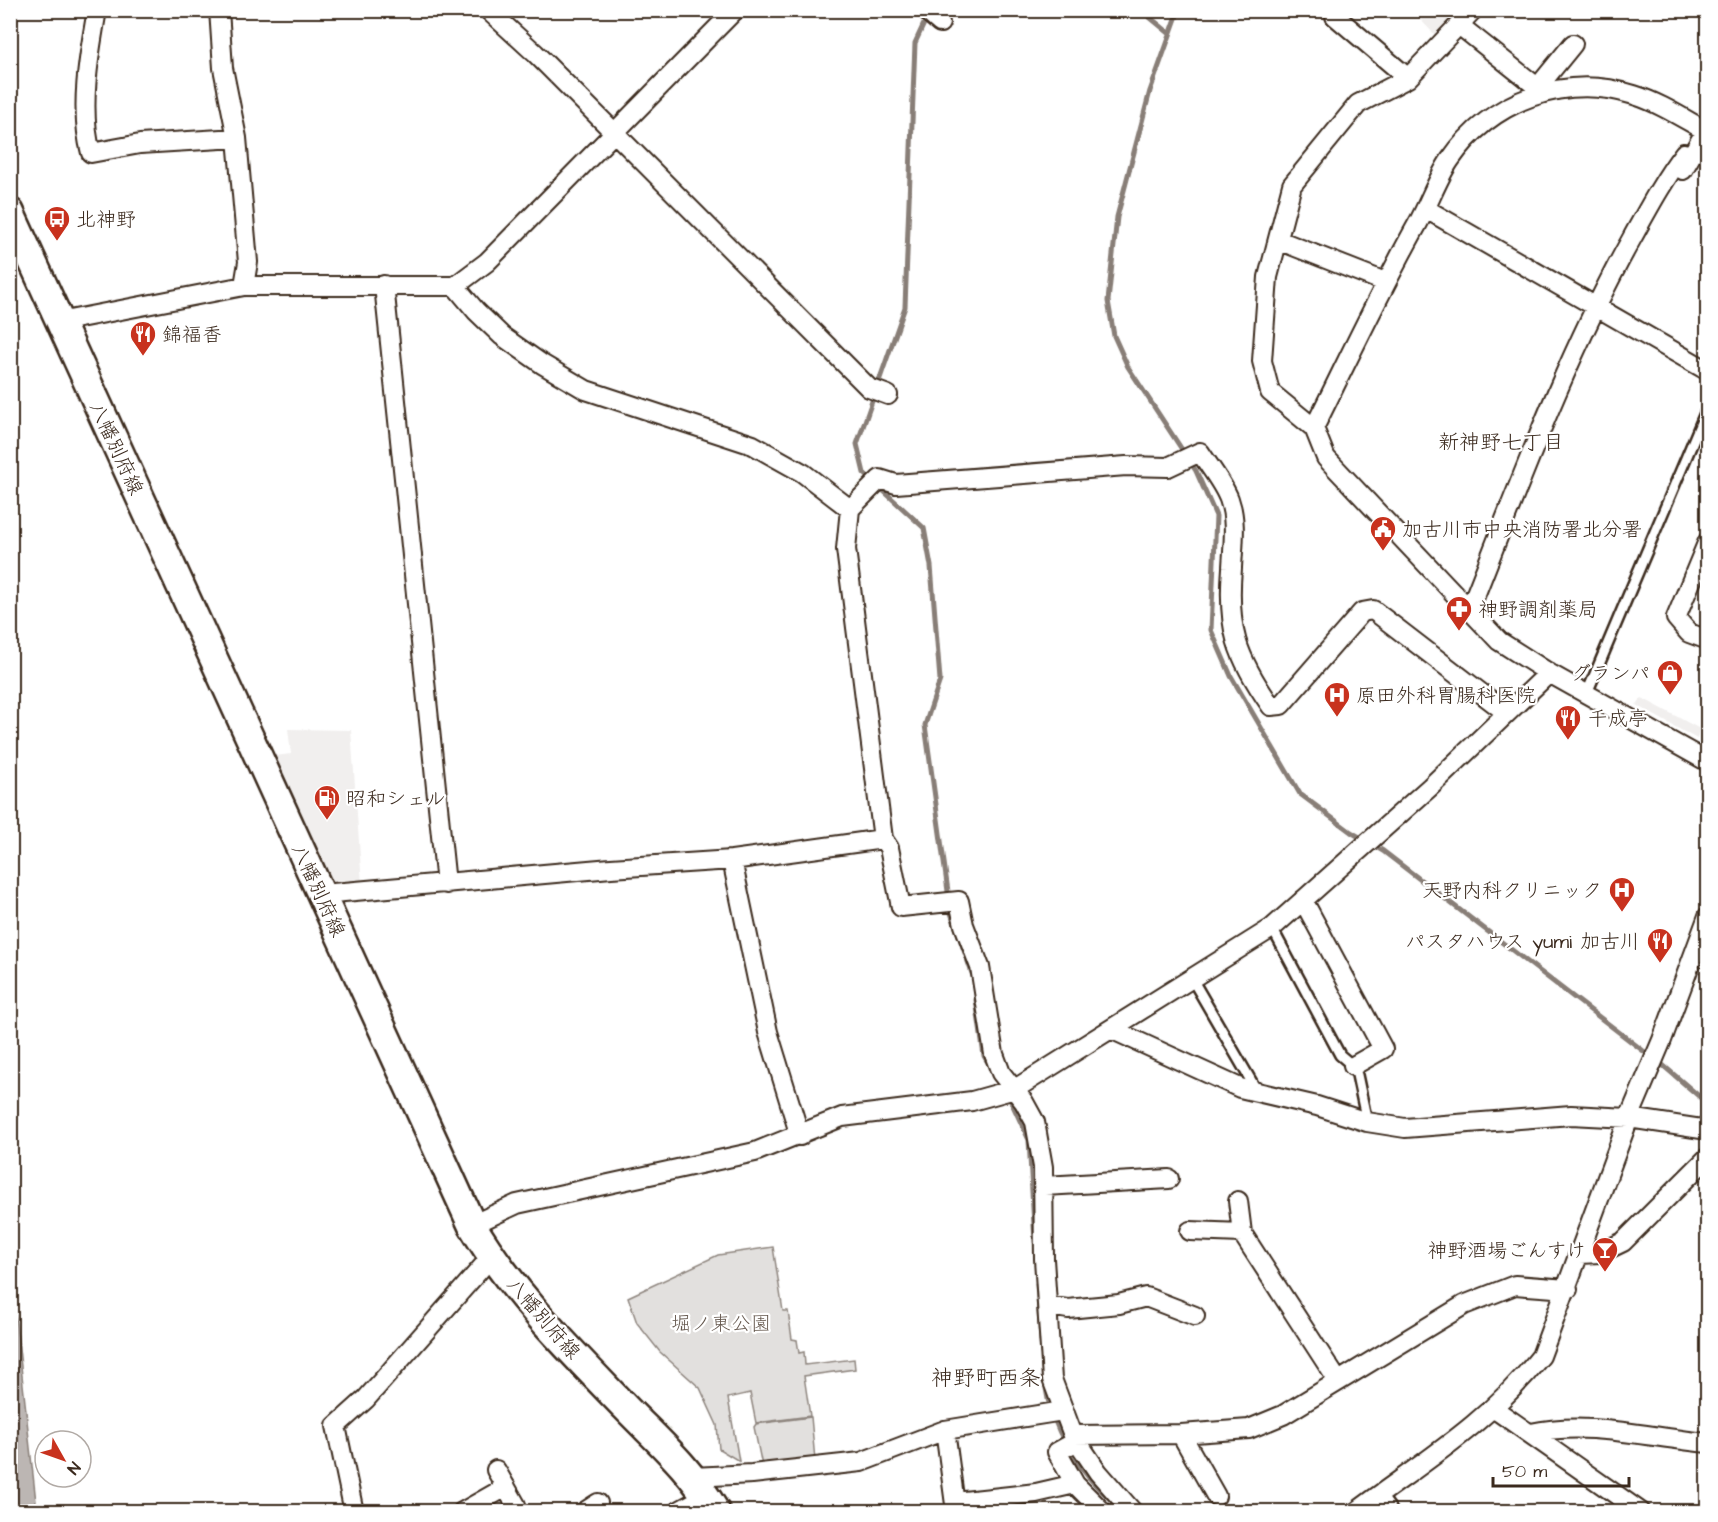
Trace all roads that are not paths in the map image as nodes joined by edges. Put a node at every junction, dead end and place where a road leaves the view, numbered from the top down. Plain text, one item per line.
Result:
1 (97, 10) edge
2 (219, 10) edge
3 (488, 10) edge
4 (735, 10) edge
5 (925, 10) edge
6 (1473, 10) edge
7 (1335, 16) dead end
8 (940, 23) dead end
9 (1459, 25) junction
10 (1573, 44) dead end
11 (1408, 78) junction
12 (1540, 89) junction
13 (1707, 130) edge
14 (614, 134) junction
15 (237, 138) junction
16 (1684, 153) dead end
17 (1426, 209) junction
18 (10, 212) edge
19 (1278, 240) junction
20 (1385, 282) junction
21 (384, 285) junction
22 (244, 286) junction
23 (455, 286) junction
24 (1597, 302) junction
25 (59, 322) junction
26 (1707, 371) edge
27 (888, 395) dead end
28 (1707, 406) edge
29 (1314, 428) junction
30 (850, 509) junction
31 (1707, 541) edge
32 (1469, 611) junction
33 (1707, 640) edge
34 (1549, 673) junction
35 (1587, 693) junction
36 (1507, 714) junction
37 (1707, 762) edge
38 (883, 839) junction
39 (732, 860) junction
40 (446, 884) junction
41 (322, 894) junction
42 (1303, 900) junction
43 (1707, 916) edge
44 (1272, 928) junction
45 (1192, 979) junction
46 (1113, 1030) junction
47 (1353, 1066) junction
48 (1015, 1089) junction
49 (1258, 1093) junction
50 (1629, 1118) junction
51 (1367, 1122) junction
52 (1707, 1130) edge
53 (800, 1136) junction
54 (1707, 1157) edge
55 (1169, 1179) dead end
56 (1044, 1186) junction
57 (1238, 1201) dead end
58 (472, 1225) junction
59 (1190, 1231) dead end
60 (1242, 1233) junction
61 (1580, 1254) junction
62 (491, 1257) junction
63 (1568, 1288) junction
64 (1050, 1306) junction
65 (1195, 1316) dead end
66 (1338, 1382) junction
67 (1493, 1408) junction
68 (1063, 1411) junction
69 (945, 1430) junction
70 (1531, 1433) junction
71 (1181, 1434) junction
72 (1075, 1438) junction
73 (1707, 1443) edge
74 (496, 1470) dead end
75 (1075, 1484) junction
76 (506, 1487) junction
77 (1380, 1494) junction
78 (705, 1495) edge
79 (1216, 1496) dead end
80 (516, 1505) dead end
81 (955, 1507) edge
82 (1631, 1508) edge
83 (354, 1512) edge
84 (462, 1512) edge
85 (677, 1512) edge
86 (1103, 1512) edge
87 (1133, 1512) edge
88 (1356, 1512) edge
89 (1393, 1512) edge

1 - 15 street
2 - 15 street
3 - 14 street
4 - 14 street
5 - 8 street
6 - 9 street
7 - 11 street
9 - 11 street
9 - 12 street
10 - 12 street
11 - 19 street
12 - 13 street
12 - 17 street
13 - 24 street
14 - 23 street
14 - 27 street
15 - 22 street
16 - 24 street
17 - 20 street
17 - 24 street
18 - 25 main road, 八幡別府線
19 - 20 street
19 - 29 street
20 - 29 street
21 - 22 street
21 - 23 street
21 - 40 street
22 - 25 street
23 - 30 street
24 - 26 street
24 - 32 street
25 - 41 main road, 八幡別府線
28 - 35 lane
29 - 32 street
30 - 36 street
30 - 38 street
31 - 33 street
32 - 34 street
34 - 35 street
34 - 36 street
35 - 37 street
36 - 42 street
38 - 39 street
38 - 48 street
39 - 40 street
39 - 53 street
40 - 41 street
41 - 58 main road, 八幡別府線
42 - 44 street
42 - 47 street
43 - 50 street
44 - 45 street
44 - 47 lane
45 - 46 street
45 - 49 lane
46 - 48 street
46 - 49 street
47 - 51 lane
48 - 53 street
48 - 56 street
49 - 51 street
50 - 51 street
50 - 52 street
50 - 61 street
53 - 58 street
54 - 61 street
55 - 56 street
56 - 64 street
57 - 60 street
58 - 62 main road, 八幡別府線
59 - 60 street
60 - 66 street
61 - 63 street
62 - 78 main road, 八幡別府線
62 - 83 street
63 - 66 street
63 - 67 street
64 - 65 street
64 - 68 street
66 - 71 street
67 - 70 street
67 - 77 street
68 - 69 street
68 - 72 street
69 - 78 street
69 - 81 street
70 - 73 street
70 - 82 street
71 - 72 street
71 - 79 street
72 - 75 street
72 - 87 street
74 - 76 street
75 - 81 street
75 - 86 street
76 - 80 street
76 - 84 street
77 - 88 street
77 - 89 lane
78 - 85 street

